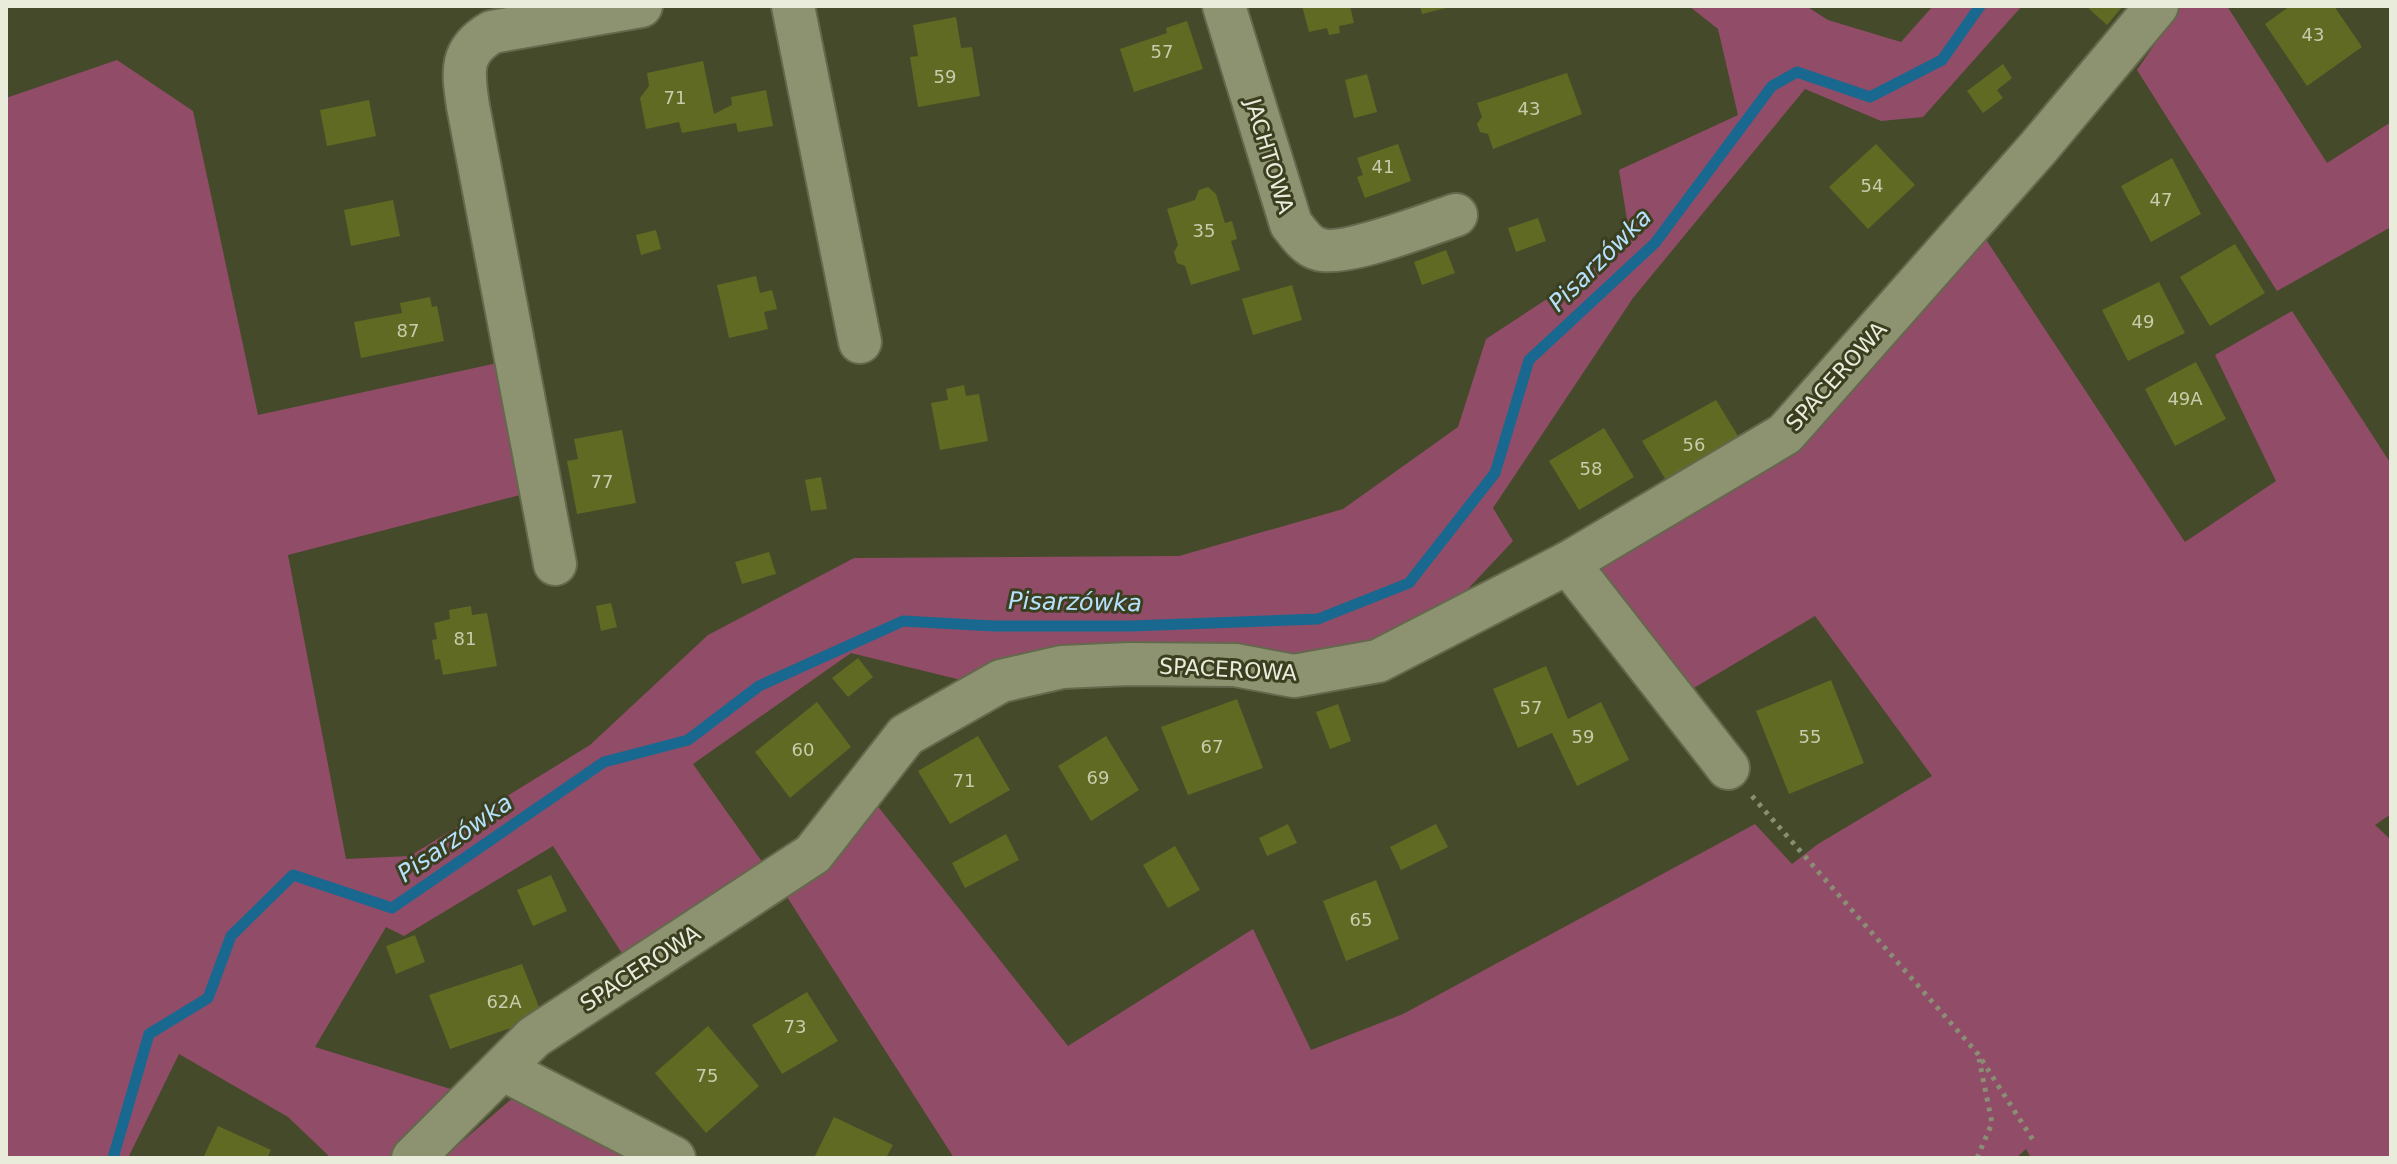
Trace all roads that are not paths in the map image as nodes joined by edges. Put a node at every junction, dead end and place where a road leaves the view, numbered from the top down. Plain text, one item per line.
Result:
1 (641, 6) edge
2 (793, 6) edge
3 (1224, 6) edge
4 (2157, 6) edge
5 (1456, 215) dead end
6 (860, 342) dead end
7 (1568, 563) junction
8 (555, 564) dead end
9 (1728, 768) road end
10 (502, 1069) junction
11 (413, 1158) edge
12 (674, 1158) edge

1 - 8 street
2 - 6 street
3 - 5 street, JACHTOWA
4 - 7 street, SPACEROWA
7 - 9 street
7 - 10 street, SPACEROWA
10 - 11 street, SPACEROWA
10 - 12 street

